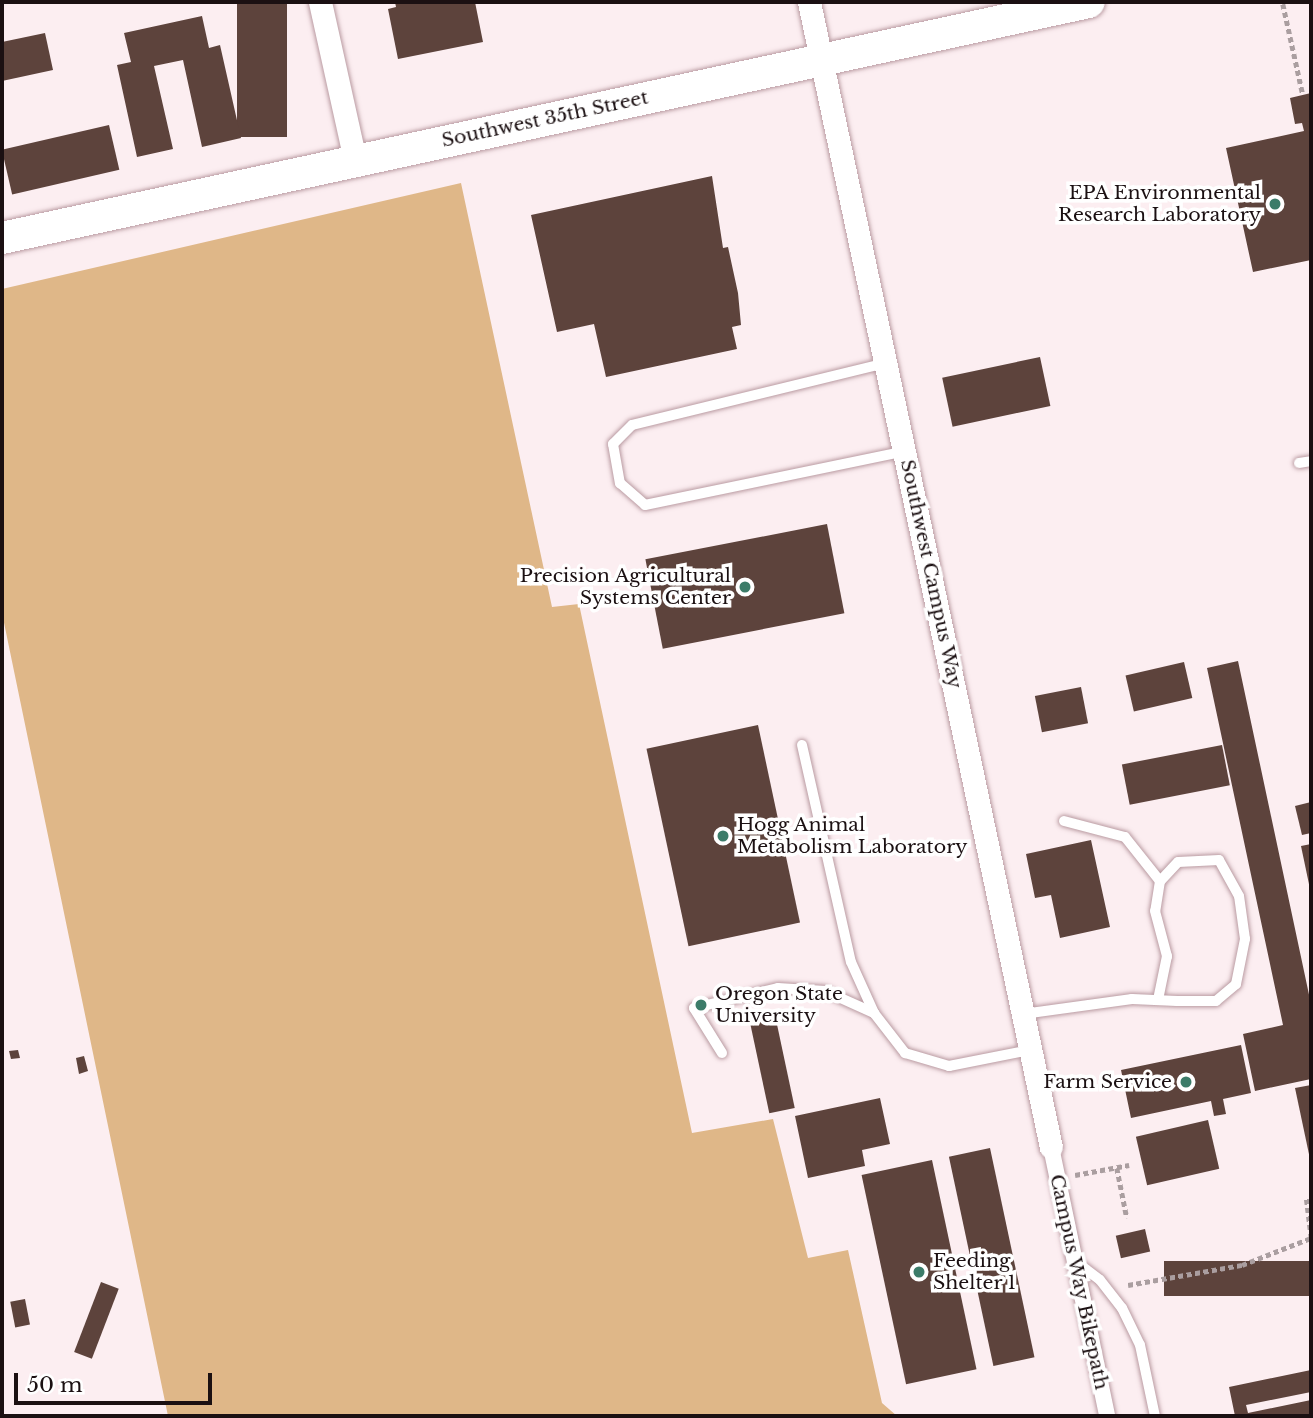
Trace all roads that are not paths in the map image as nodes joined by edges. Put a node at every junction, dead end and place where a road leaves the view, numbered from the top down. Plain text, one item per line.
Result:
1 (320, 2) edge
2 (809, 2) edge
3 (1089, 2) edge
4 (821, 58) junction
5 (355, 160) junction
6 (2, 238) edge
7 (886, 363) junction
8 (905, 451) junction
9 (1311, 461) edge
10 (1299, 463) dead end
11 (802, 745) dead end
12 (1064, 821) dead end
13 (1160, 881) junction
14 (1158, 1000) junction
15 (874, 1013) junction
16 (1023, 1014) junction
17 (1030, 1050) junction
18 (722, 1053) dead end
19 (1051, 1147) joint
20 (1074, 1261) junction
21 (1107, 1416) edge
22 (1155, 1416) edge

1 - 5 street
2 - 4 street, Southwest Campus Way
3 - 4 main road, Southwest 35th Street
4 - 5 main road, Southwest 35th Street
4 - 7 street, Southwest Campus Way
5 - 6 main road, Southwest 35th Street
7 - 8 street, Southwest Campus Way
7 - 8 lane
8 - 16 street, Southwest Campus Way
9 - 10 lane
11 - 15 lane
12 - 13 lane
13 - 14 lane
13 - 14 lane
14 - 16 lane
15 - 17 lane
15 - 18 lane
16 - 17 street, Southwest Campus Way
17 - 19 street, Southwest Campus Way
19 - 20 street, Campus Way Bikepath
20 - 21 street, Campus Way Bikepath
20 - 22 lane

